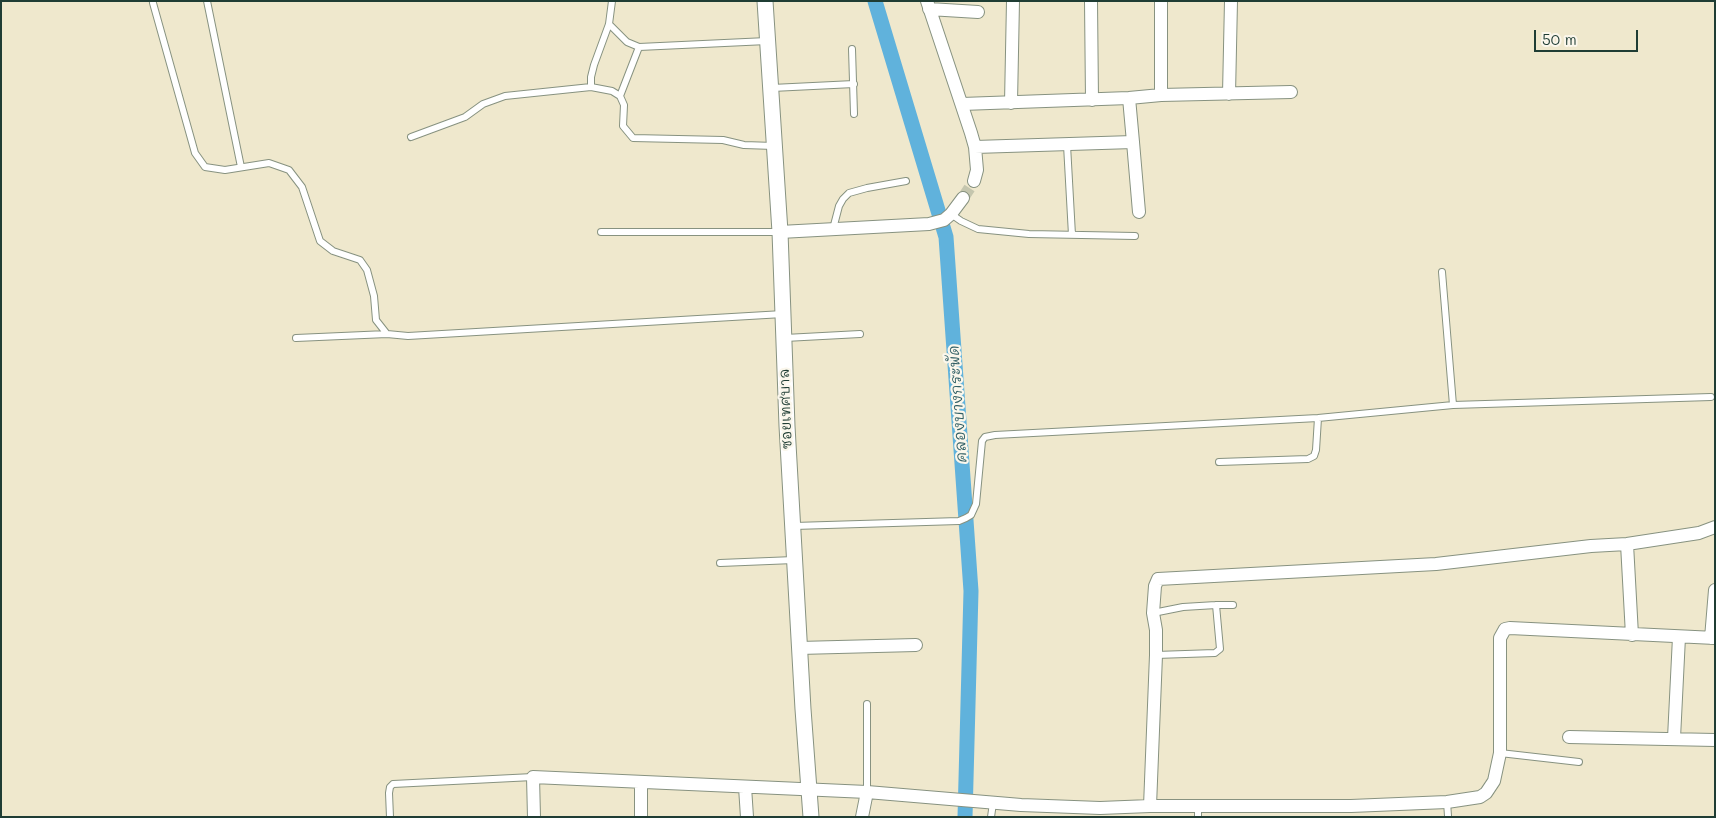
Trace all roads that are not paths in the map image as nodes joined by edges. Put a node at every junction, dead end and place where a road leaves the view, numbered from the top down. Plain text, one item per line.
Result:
1 (207, 1) edge
2 (612, 1) edge
3 (765, 1) edge
4 (1013, 1) edge
5 (1091, 1) edge
6 (1161, 1) edge
7 (1231, 1) edge
8 (153, 3) dead end
9 (928, 5) edge
10 (978, 12) dead end
11 (609, 24) junction
12 (768, 41) junction
13 (639, 47) junction
14 (852, 50) dead end
15 (854, 84) junction
16 (591, 87) junction
17 (770, 88) junction
18 (1291, 92) dead end
19 (1229, 94) junction
20 (1161, 95) junction
21 (620, 96) junction
22 (1129, 98) junction
23 (1092, 100) junction
24 (1011, 102) junction
25 (962, 104) junction
26 (854, 114) dead end
27 (411, 137) dead end
28 (1133, 142) junction
29 (1067, 145) junction
30 (774, 146) junction
31 (975, 147) junction
32 (241, 167) junction
33 (906, 181) dead end
34 (974, 181) tunnel mouth
35 (963, 198) tunnel mouth
36 (1139, 212) dead end
37 (948, 217) junction
38 (833, 229) junction
39 (601, 232) dead end
40 (780, 232) junction
41 (1072, 235) junction
42 (1135, 236) dead end
43 (1442, 272) dead end
44 (783, 314) junction
45 (386, 334) junction
46 (860, 334) dead end
47 (296, 338) dead end
48 (784, 338) junction
49 (1713, 397) edge
50 (1452, 405) junction
51 (1715, 405) edge
52 (1318, 418) junction
53 (1218, 462) dead end
54 (792, 526) junction
55 (1715, 527) edge
56 (1627, 544) junction
57 (794, 560) junction
58 (720, 563) dead end
59 (1715, 590) edge
60 (1216, 604) junction
61 (1233, 605) dead end
62 (1153, 613) junction
63 (1632, 635) junction
64 (1679, 636) junction
65 (1713, 638) edge
66 (916, 645) dead end
67 (800, 648) junction
68 (1156, 655) junction
69 (867, 704) dead end
70 (1569, 737) dead end
71 (1674, 738) junction
72 (1715, 740) edge
73 (1500, 754) junction
74 (1579, 762) dead end
75 (533, 777) junction
76 (641, 782) junction
77 (745, 787) junction
78 (809, 790) junction
79 (867, 792) junction
80 (1447, 802) junction
81 (993, 803) junction
82 (1150, 806) junction
83 (1099, 812) edge
84 (1198, 812) edge
85 (1448, 816) edge
86 (390, 817) edge
87 (534, 817) edge
88 (641, 817) edge
89 (747, 817) edge
90 (811, 817) edge
91 (862, 817) edge
92 (992, 817) edge

1 - 32 lane
2 - 11 lane
3 - 12 street, ซอยเทศบาล
4 - 24 street
5 - 23 street
6 - 20 street
7 - 19 street
8 - 32 lane
9 - 10 street
9 - 25 street
11 - 13 lane
11 - 16 lane
12 - 13 lane
12 - 17 street, ซอยเทศบาล
13 - 21 lane
14 - 15 lane
15 - 17 lane
15 - 26 lane
16 - 21 lane
16 - 27 lane
17 - 30 street, ซอยเทศบาล
18 - 19 street
19 - 20 street
20 - 22 street
21 - 30 lane
22 - 23 street
22 - 28 street
23 - 24 street
24 - 25 street
25 - 31 street
28 - 29 street
28 - 36 street
29 - 31 street
29 - 41 lane
30 - 40 street, ซอยเทศบาล
31 - 34 street
32 - 45 lane
33 - 38 lane
35 - 37 street
37 - 38 street
37 - 41 lane
38 - 40 street
39 - 40 lane
40 - 44 street, ซอยเทศบาล
41 - 42 lane
43 - 50 lane
44 - 45 lane
44 - 48 street, ซอยเทศบาล
45 - 47 lane
46 - 48 lane
48 - 54 street, ซอยเทศบาล
49 - 50 lane
49 - 51 lane
50 - 52 lane
52 - 53 lane
52 - 54 lane
54 - 57 street, ซอยเทศบาล
55 - 56 street
56 - 62 street
56 - 63 street
57 - 58 lane
57 - 67 street, ซอยเทศบาล
59 - 65 street
60 - 61 lane
60 - 62 lane
60 - 68 lane
62 - 68 street
63 - 64 street
63 - 73 street
64 - 65 street
64 - 71 street
66 - 67 street
67 - 78 street, ซอยเทศบาล
68 - 82 street
69 - 79 lane
70 - 71 street
71 - 72 street
73 - 74 lane
73 - 80 street
75 - 76 street
75 - 86 lane
75 - 87 street
76 - 77 street
76 - 88 street
77 - 78 street
77 - 89 street
78 - 79 street
78 - 90 street, ซอยเทศบาล
79 - 81 street
79 - 91 street
80 - 84 street
80 - 85 lane
81 - 83 street
81 - 92 lane
82 - 83 street
82 - 84 street

